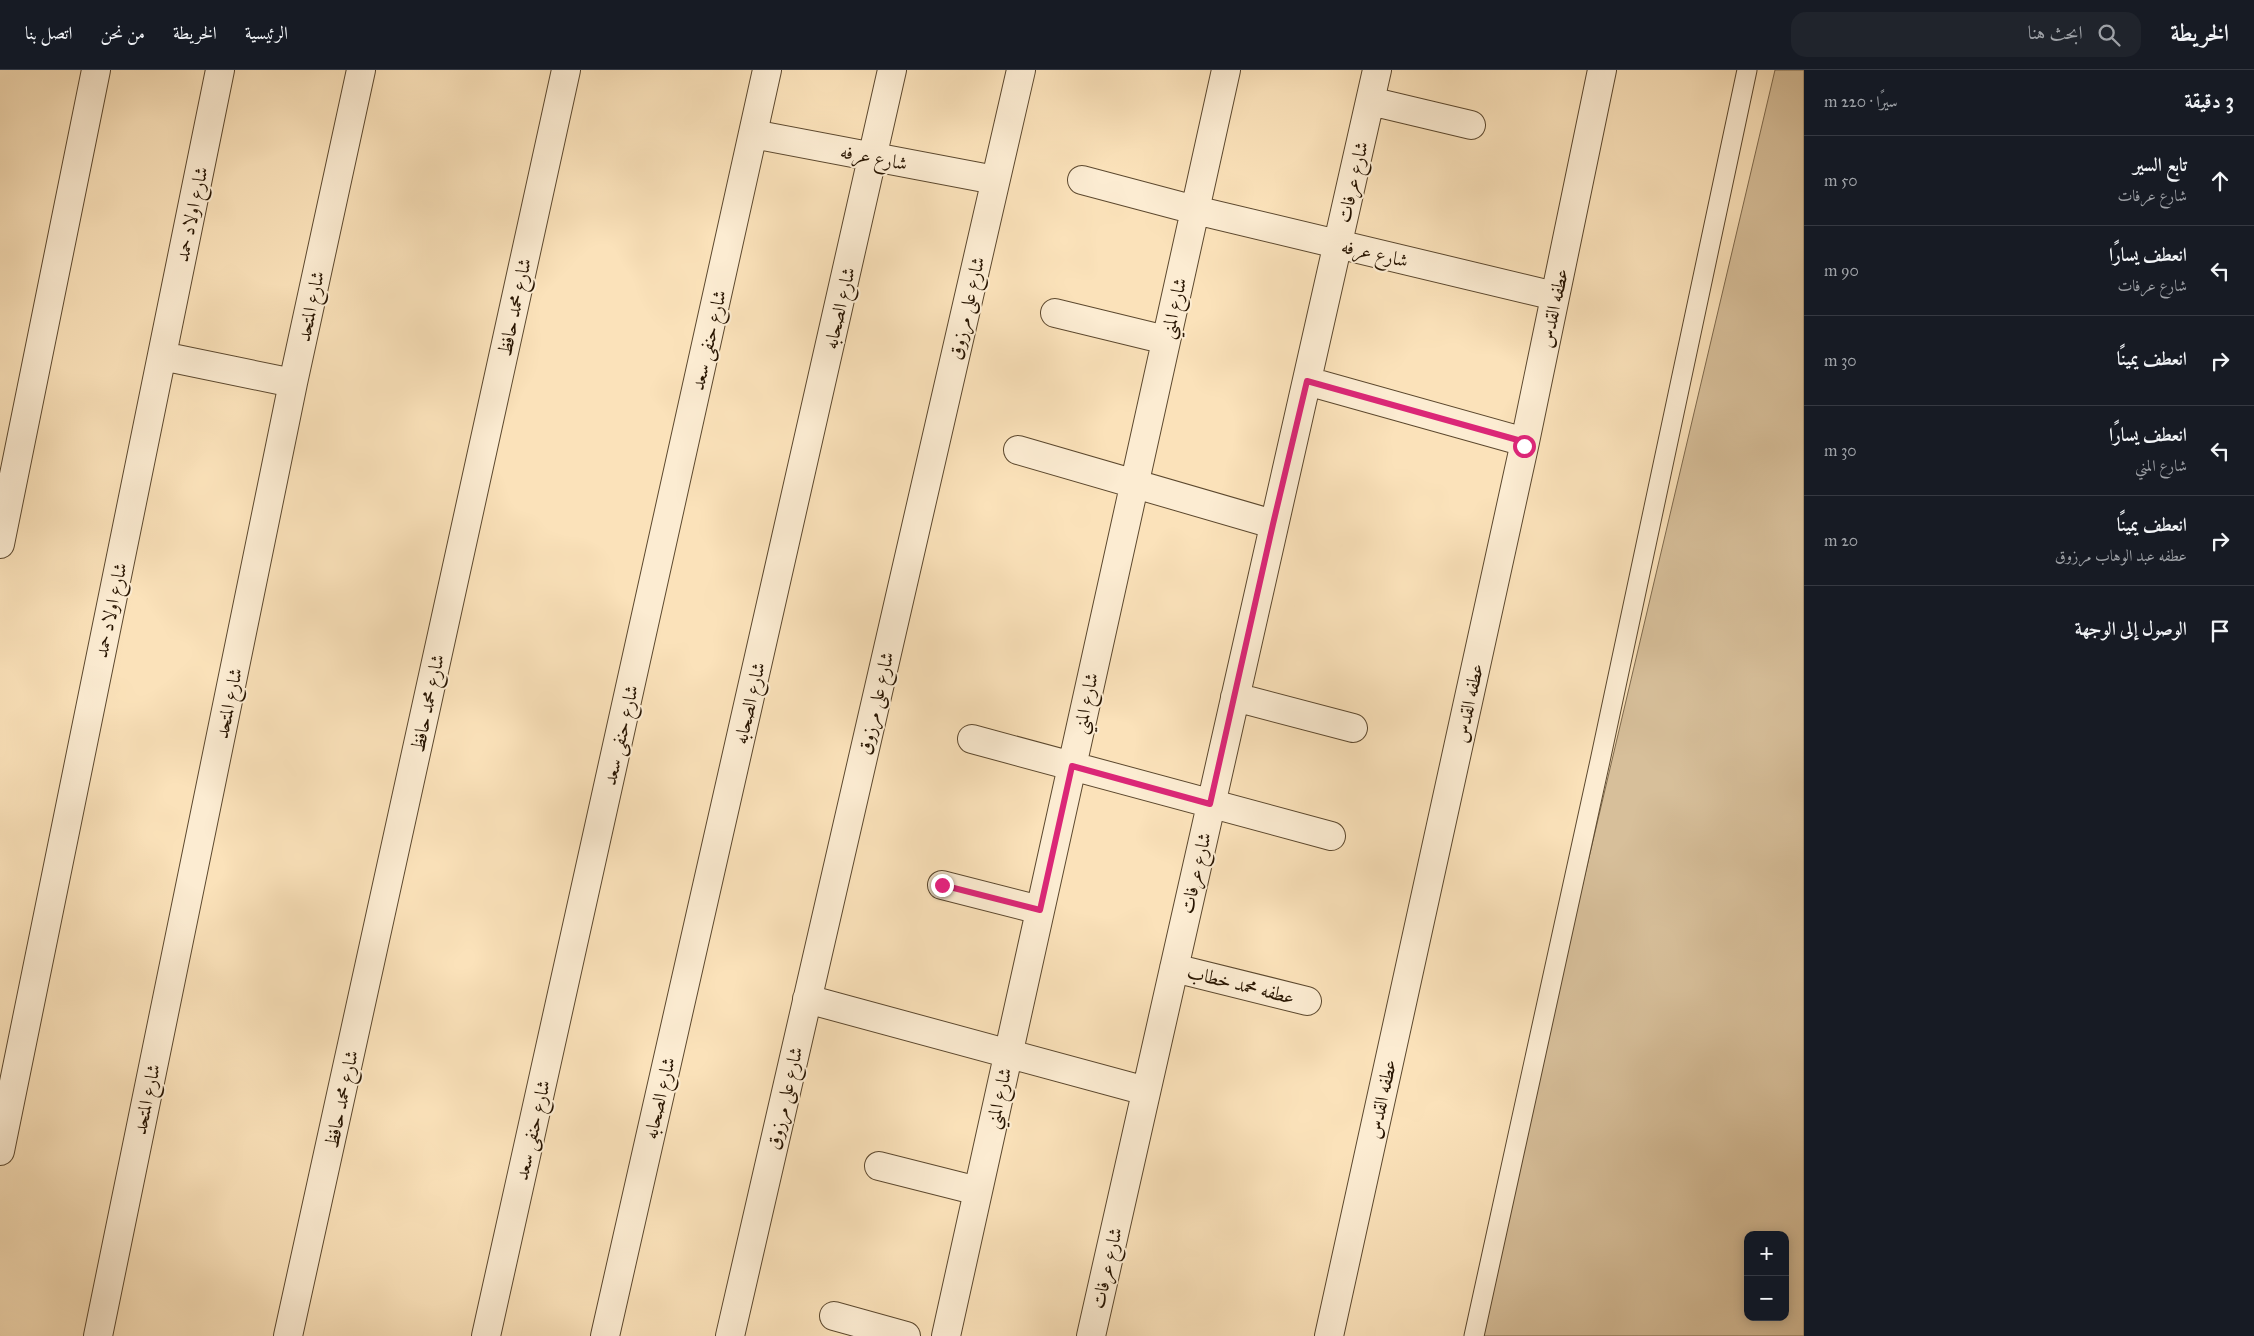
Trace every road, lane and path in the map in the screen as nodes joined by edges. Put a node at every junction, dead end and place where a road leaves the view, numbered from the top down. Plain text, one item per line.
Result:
1 (96, 70) edge
2 (220, 70) edge
3 (361, 70) edge
4 (566, 70) edge
5 (767, 70) edge
6 (892, 70) edge
7 (1020, 70) edge
8 (1226, 70) edge
9 (1377, 70) edge
10 (1602, 70) edge
11 (1747, 70) edge
12 (1370, 102) junction
13 (1471, 125) dead end
14 (753, 134) junction
15 (873, 157) junction
16 (995, 180) junction
17 (1082, 180) dead end
18 (1195, 210) junction
19 (1338, 244) junction
20 (1556, 296) junction
21 (1055, 313) dead end
22 (1166, 340) junction
23 (162, 356) junction
24 (1307, 381) junction
25 (293, 384) junction
26 (1525, 442) junction
27 (1018, 450) dead end
28 (1133, 484) junction
29 (1273, 524) junction
30 (0, 544) edge
31 (1235, 697) junction
32 (1353, 728) dead end
33 (972, 740) dead end
34 (1072, 766) junction
35 (1210, 804) junction
36 (1332, 836) dead end
37 (942, 885) dead end
38 (1040, 910) junction
39 (1174, 968) junction
40 (807, 999) junction
41 (1307, 1001) dead end
42 (1008, 1054) junction
43 (1146, 1091) junction
44 (0, 1151) edge
45 (879, 1166) dead end
46 (978, 1191) junction
47 (834, 1316) dead end
48 (98, 1336) edge
49 (288, 1336) edge
50 (486, 1336) edge
51 (605, 1336) edge
52 (730, 1336) edge
53 (906, 1336) edge
54 (946, 1336) edge
55 (1091, 1336) edge
56 (1329, 1336) edge
57 (1474, 1336) edge

1 - 30 street
2 - 23 street, شارع اولاد حمد
3 - 25 street, شارع المتحد
4 - 49 street, شارع محمد حافظ
5 - 14 street, شارع حنفى سعد
6 - 15 street, شارع الصحابه
7 - 16 street, شارع على مرزوق
8 - 18 street, شارع المني
9 - 12 street, شارع عرفات
10 - 20 street, عطفه القدس
11 - 57 lane
12 - 13 street
12 - 19 street, شارع عرفات
14 - 15 street, شارع عرفه
14 - 50 street, شارع حنفى سعد
15 - 16 street, شارع عرفه
15 - 51 street, شارع الصحابه
16 - 40 street, شارع على مرزوق
17 - 18 street, شارع عرفه
18 - 19 street, شارع عرفه
18 - 22 street, شارع المني
19 - 20 street, شارع عرفه
19 - 24 street, شارع عرفات
20 - 26 street, عطفه القدس
21 - 22 street
22 - 28 street, شارع المني
23 - 25 street
23 - 44 street, شارع اولاد حمد
24 - 26 street
24 - 29 street, شارع عرفات
25 - 48 street, شارع المتحد
26 - 56 street, عطفه القدس
27 - 28 street
28 - 29 street
28 - 34 street, شارع المني
29 - 31 street, شارع عرفات
31 - 32 street
31 - 35 street, شارع عرفات
33 - 34 street
34 - 35 street
34 - 38 street, شارع المني
35 - 36 street
35 - 39 street, شارع عرفات
37 - 38 street
38 - 42 street, شارع المني
39 - 41 street, عطفه محمد خطاب
39 - 43 street, شارع عرفات
40 - 42 street
40 - 52 street, شارع على مرزوق
42 - 43 street
42 - 46 street, شارع المني
43 - 55 street, شارع عرفات
45 - 46 street
46 - 54 street, شارع المني
47 - 53 street

